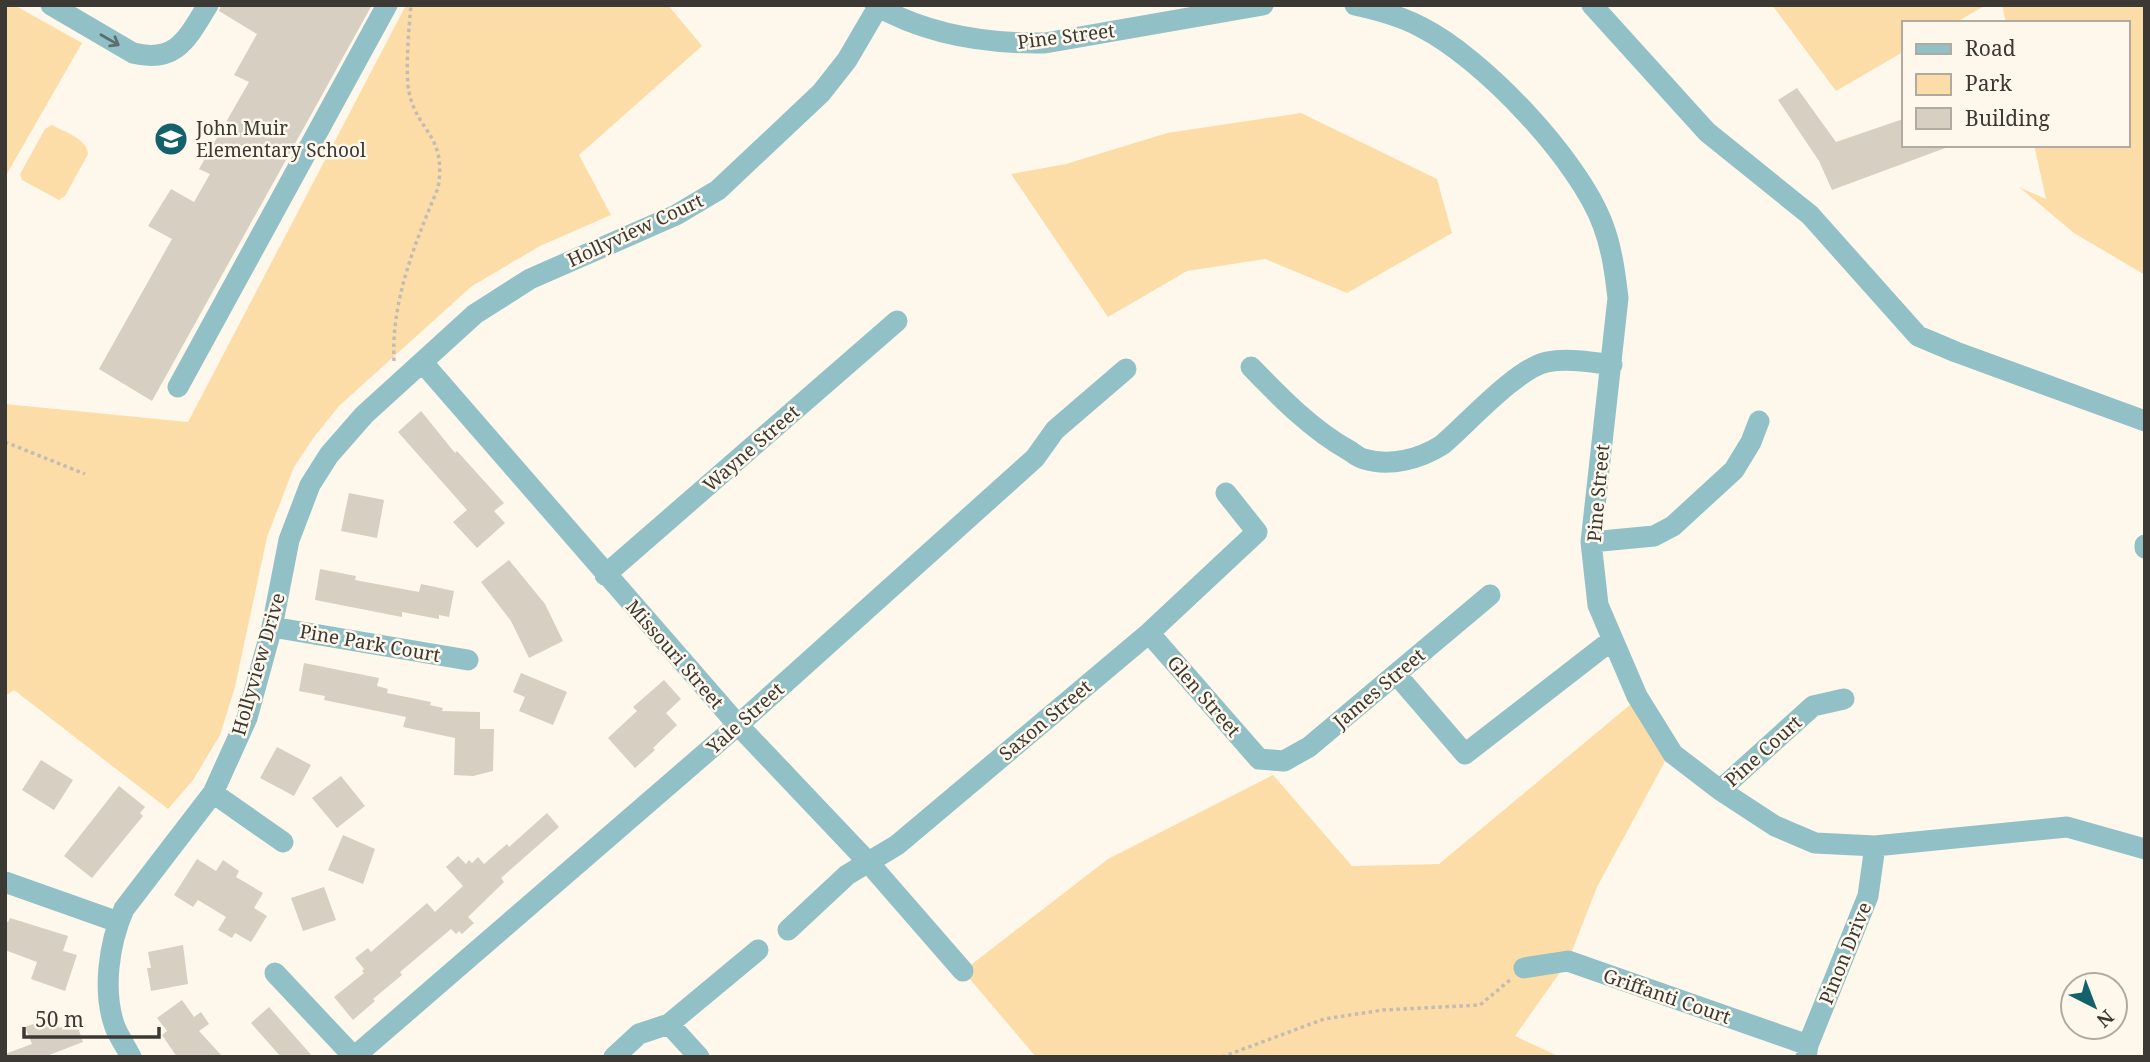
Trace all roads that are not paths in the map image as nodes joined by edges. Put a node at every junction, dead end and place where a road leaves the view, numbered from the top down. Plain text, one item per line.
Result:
1 (51, 5) edge
2 (208, 5) edge
3 (387, 5) edge
4 (1263, 5) edge
5 (1355, 5) edge
6 (1592, 5) edge
7 (877, 6) edge
8 (1156, 14) edge
9 (897, 321) dead end
10 (423, 363) junction
11 (1612, 365) junction
12 (1251, 367) dead end
13 (1126, 369) dead end
14 (178, 387) dead end
15 (1759, 421) dead end
16 (2145, 421) edge
17 (1226, 493) dead end
18 (1591, 542) junction
19 (605, 575) junction
20 (1490, 595) dead end
21 (272, 627) junction
22 (1149, 633) junction
23 (1612, 640) junction
24 (468, 660) dead end
25 (1396, 674) junction
26 (1844, 699) dead end
27 (738, 725) junction
28 (1259, 759) joint
29 (1720, 790) junction
30 (213, 793) junction
31 (283, 842) dead end
32 (1875, 846) junction
33 (2145, 849) edge
34 (868, 862) junction
35 (5, 882) edge
36 (118, 922) junction
37 (788, 930) dead end
38 (758, 950) dead end
39 (1524, 968) road end
40 (962, 971) dead end
41 (275, 973) dead end
42 (669, 1024) junction
43 (1807, 1051) edge
44 (131, 1057) edge
45 (354, 1057) edge
46 (614, 1057) edge
47 (699, 1057) edge

1 -> 2 street
3 - 14 street
4 - 8 street, Pine Street
5 - 11 street, Pine Street
6 - 16 street
7 - 8 street, Pine Street
7 - 10 street, Hollyview Court
9 - 19 street, Wayne Street
10 - 19 street, Missouri Street
10 - 21 street, Hollyview Drive
11 - 12 street
11 - 18 street, Pine Street
13 - 27 street, Yale Street
15 - 18 street
17 - 22 street, Saxon Street
18 - 23 street, Pine Street
19 - 27 street, Missouri Street
20 - 25 street, James Street
21 - 24 street, Pine Park Court
21 - 30 street, Hollyview Drive
22 - 28 street, Glen Street
22 - 34 street, Saxon Street
23 - 25 street
23 - 29 street, Pine Street
25 - 28 street, James Street
26 - 29 street, Pine Court
27 - 34 street, Missouri Street
27 - 45 street, Yale Street
29 - 32 street, Pine Street
30 - 31 street
30 - 36 street, Hollyview Drive
32 - 33 street, Pine Street
32 - 43 street, Pinon Drive
34 - 37 street, Saxon Street
34 - 40 street, Missouri Street
35 - 36 street
36 - 44 street, Hollyview Drive
38 - 42 street
39 - 43 street, Griffanti Court
41 - 45 street
42 - 46 street
42 - 47 street

